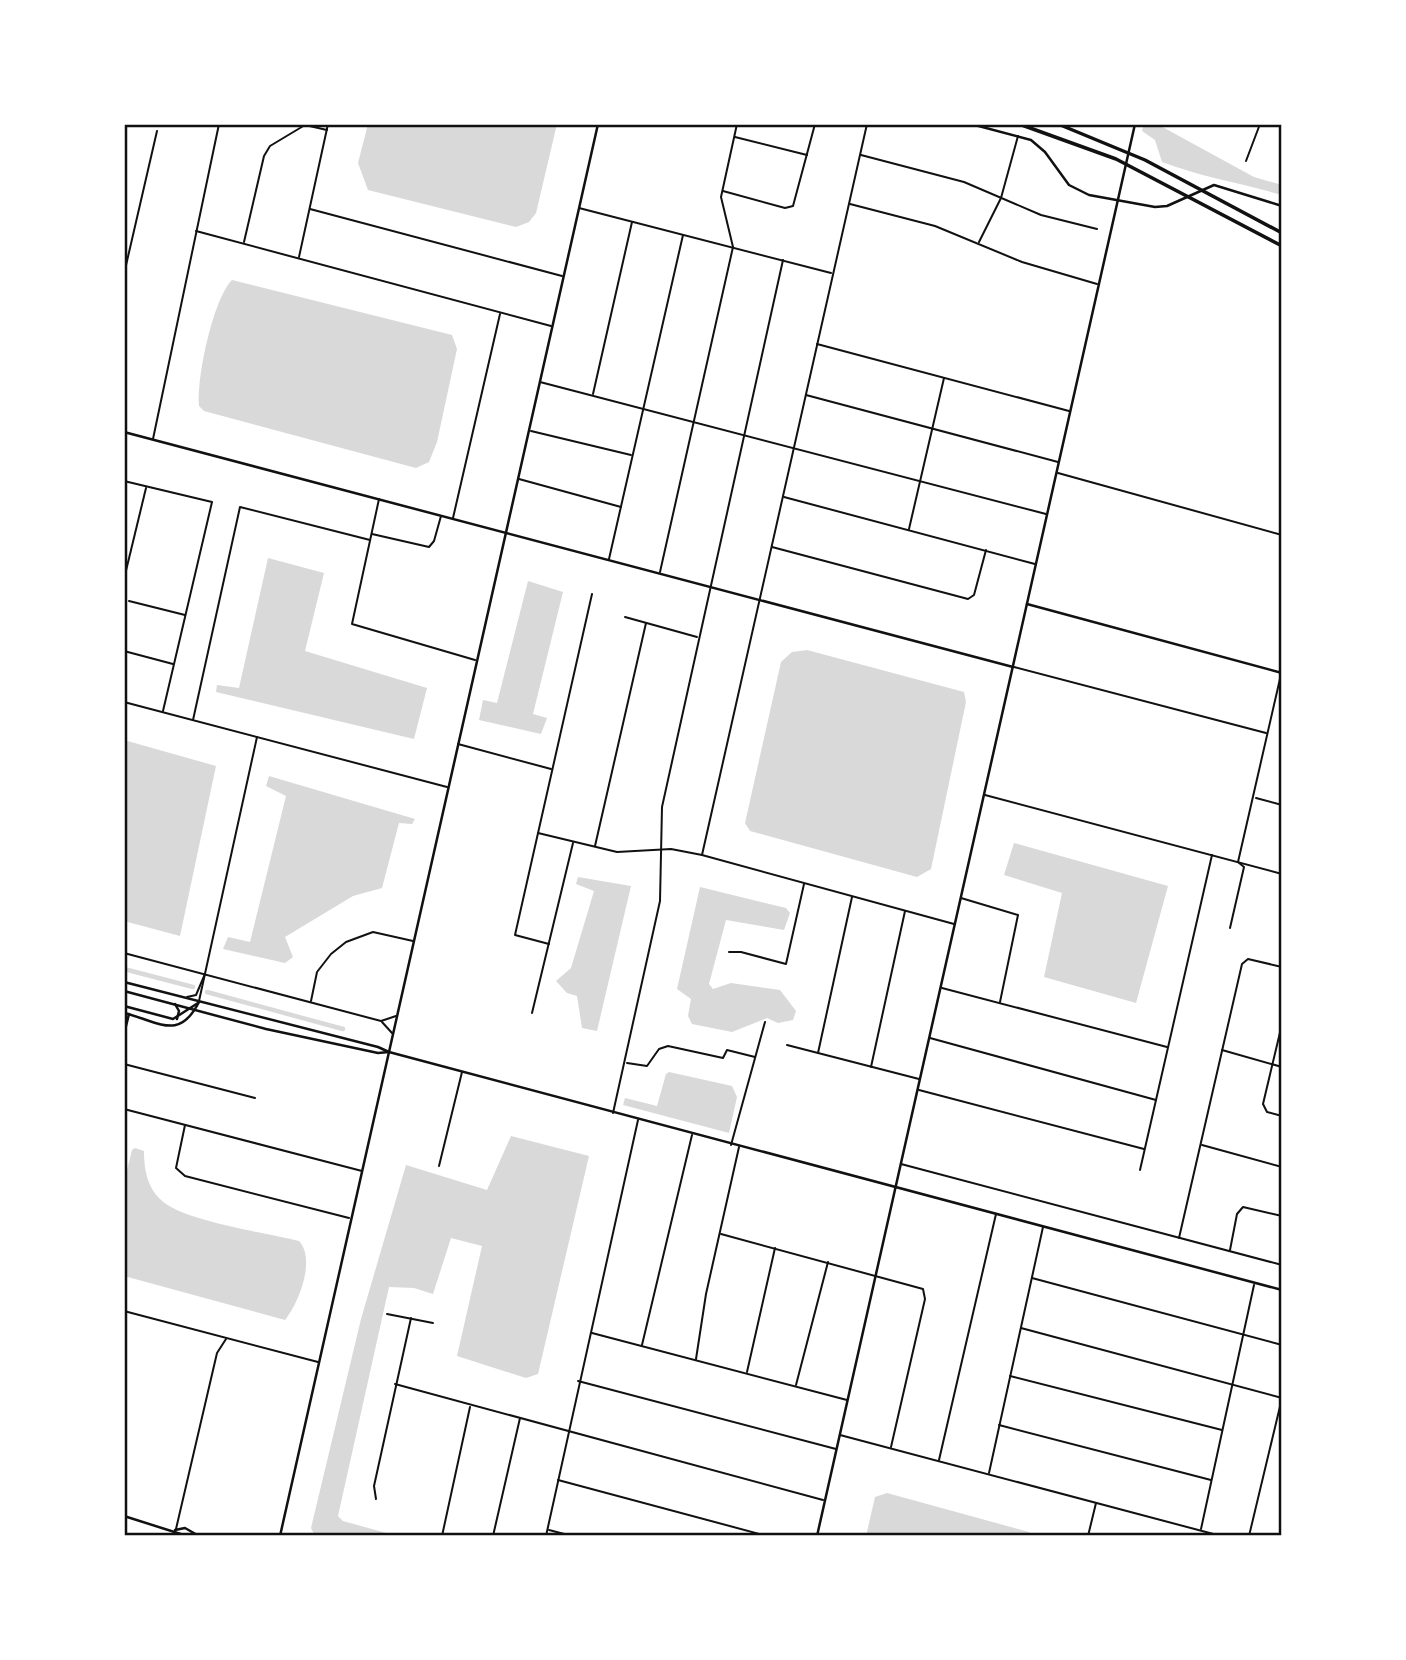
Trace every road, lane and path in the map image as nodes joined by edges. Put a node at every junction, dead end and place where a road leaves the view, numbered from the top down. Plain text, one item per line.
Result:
1 (219, 124) edge
2 (328, 124) edge
3 (598, 124) edge
4 (737, 124) edge
5 (815, 124) edge
6 (867, 124) edge
7 (971, 124) edge
8 (1018, 124) edge
9 (1058, 124) edge
10 (1135, 124) edge
11 (1260, 124) edge
12 (327, 130) junction
13 (157, 131) dead end
14 (734, 136) junction
15 (1018, 136) junction
16 (860, 155) junction
17 (808, 156) junction
18 (1247, 161) dead end
19 (722, 190) junction
20 (1001, 198) junction
21 (1118, 201) junction
22 (849, 204) junction
23 (1282, 206) edge
24 (579, 208) junction
25 (310, 209) junction
26 (632, 221) junction
27 (1097, 229) dead end
28 (196, 232) junction
29 (1282, 233) edge
30 (683, 235) junction
31 (244, 243) junction
32 (978, 243) junction
33 (1282, 246) edge
34 (733, 247) junction
35 (299, 258) junction
36 (783, 260) junction
37 (832, 273) junction
38 (124, 274) edge
39 (563, 276) junction
40 (1098, 284) junction
41 (500, 313) junction
42 (552, 326) junction
43 (817, 344) junction
44 (944, 377) junction
45 (539, 382) junction
46 (593, 395) junction
47 (806, 395) junction
48 (643, 408) junction
49 (1070, 411) junction
50 (692, 421) junction
51 (932, 428) junction
52 (528, 430) junction
53 (124, 432) edge
54 (744, 434) junction
55 (153, 440) junction
56 (794, 446) junction
57 (632, 456) junction
58 (1059, 463) junction
59 (1056, 473) junction
60 (518, 479) junction
61 (921, 480) junction
62 (124, 481) edge
63 (146, 486) junction
64 (783, 497) junction
65 (379, 499) junction
66 (621, 507) junction
67 (441, 514) junction
68 (1047, 514) junction
69 (453, 517) junction
70 (909, 530) junction
71 (506, 531) junction
72 (371, 533) junction
73 (1282, 535) edge
74 (370, 540) junction
75 (771, 547) junction
76 (986, 550) junction
77 (609, 560) junction
78 (1036, 564) junction
79 (660, 572) junction
80 (124, 579) edge
81 (710, 586) junction
82 (592, 594) dead end
83 (759, 598) junction
84 (129, 601) dead end
85 (1027, 604) junction
86 (186, 616) junction
87 (625, 617) dead end
88 (646, 623) junction
89 (698, 637) junction
90 (124, 651) edge
91 (477, 660) junction
92 (174, 664) junction
93 (1013, 667) junction
94 (1282, 671) edge
95 (124, 702) edge
96 (163, 712) junction
97 (193, 720) junction
98 (1267, 733) junction
99 (257, 737) junction
100 (457, 743) junction
101 (552, 769) junction
102 (448, 787) junction
103 (984, 795) junction
104 (1254, 797) junction
105 (1282, 805) edge
106 (538, 833) junction
107 (573, 842) junction
108 (594, 847) junction
109 (661, 850) junction
110 (702, 855) junction
111 (1212, 855) junction
112 (1238, 862) junction
113 (1282, 874) edge
114 (804, 883) junction
115 (852, 896) junction
116 (961, 898) junction
117 (905, 911) junction
118 (955, 924) junction
119 (1230, 928) dead end
120 (414, 942) junction
121 (549, 944) junction
122 (729, 952) dead end
123 (124, 953) edge
124 (1282, 967) edge
125 (206, 973) junction
126 (124, 982) edge
127 (940, 987) junction
128 (124, 991) edge
129 (181, 998) junction
130 (199, 1002) junction
131 (311, 1002) junction
132 (999, 1003) junction
133 (175, 1004) junction
134 (124, 1006) edge
135 (193, 1009) junction
136 (139, 1010) junction
137 (533, 1013) dead end
138 (127, 1014) edge
139 (396, 1016) junction
140 (177, 1019) junction
141 (381, 1021) junction
142 (765, 1022) dead end
143 (1280, 1025) edge
144 (393, 1033) junction
145 (124, 1034) edge
146 (930, 1038) junction
147 (787, 1045) dead end
148 (1168, 1048) junction
149 (1222, 1050) junction
150 (388, 1052) junction
151 (818, 1053) junction
152 (755, 1057) junction
153 (625, 1062) junction
154 (124, 1063) edge
155 (1271, 1064) junction
156 (871, 1067) junction
157 (1282, 1067) edge
158 (462, 1072) junction
159 (920, 1079) junction
160 (918, 1089) junction
161 (255, 1098) dead end
162 (1157, 1100) junction
163 (124, 1108) edge
164 (613, 1114) junction
165 (1282, 1116) edge
166 (638, 1120) junction
167 (186, 1124) junction
168 (692, 1135) junction
169 (731, 1145) junction
170 (1201, 1145) junction
171 (739, 1147) junction
172 (1145, 1150) junction
173 (901, 1164) junction
174 (439, 1166) dead end
175 (1282, 1167) edge
176 (1140, 1170) dead end
177 (363, 1171) junction
178 (895, 1188) junction
179 (996, 1214) junction
180 (1282, 1216) edge
181 (352, 1219) junction
182 (1043, 1227) junction
183 (721, 1234) junction
184 (1179, 1239) junction
185 (775, 1247) junction
186 (1229, 1251) junction
187 (828, 1262) junction
188 (1282, 1265) edge
189 (876, 1274) junction
190 (1032, 1278) junction
191 (1254, 1283) junction
192 (1282, 1290) edge
193 (124, 1311) edge
194 (387, 1314) dead end
195 (411, 1318) junction
196 (433, 1324) dead end
197 (1021, 1328) junction
198 (590, 1332) junction
199 (1243, 1335) junction
200 (226, 1338) junction
201 (1282, 1345) edge
202 (642, 1346) junction
203 (695, 1360) junction
204 (319, 1362) junction
205 (746, 1373) junction
206 (1010, 1376) junction
207 (578, 1381) junction
208 (395, 1384) junction
209 (1233, 1384) junction
210 (796, 1386) junction
211 (1282, 1398) edge
212 (848, 1400) junction
213 (471, 1405) junction
214 (520, 1418) junction
215 (999, 1425) junction
216 (568, 1431) junction
217 (1223, 1431) junction
218 (840, 1435) junction
219 (891, 1448) junction
220 (837, 1449) junction
221 (939, 1461) junction
222 (988, 1474) junction
223 (556, 1480) junction
224 (1212, 1480) junction
225 (376, 1499) dead end
226 (826, 1500) junction
227 (1096, 1502) junction
228 (124, 1516) edge
229 (548, 1529) junction
230 (175, 1530) junction
231 (1200, 1530) junction
232 (187, 1536) edge
233 (199, 1536) edge
234 (280, 1536) edge
235 (442, 1536) edge
236 (493, 1536) edge
237 (546, 1536) edge
238 (572, 1536) edge
239 (766, 1536) edge
240 (817, 1536) edge
241 (1088, 1536) edge
242 (1222, 1536) edge
243 (1250, 1536) edge

1 - 28 street
2 - 12 street
3 - 24 main road
4 - 14 street
5 - 17 street
6 - 16 street
7 - 15 main road
8 - 33 highway
9 - 29 highway
10 - 21 main road
11 - 18 street
12 - 25 street
12 - 31 street
13 - 38 street
14 - 17 street
14 - 19 street
15 - 20 street
15 - 21 main road
16 - 20 street
16 - 22 street
17 - 19 street
19 - 34 street
20 - 27 street
20 - 32 street
21 - 23 main road
21 - 40 main road
22 - 32 street
22 - 37 street
24 - 26 street
24 - 39 main road
25 - 35 street
25 - 39 street
26 - 30 street
26 - 46 street
28 - 31 street
28 - 55 street
30 - 34 street
30 - 48 street
31 - 35 street
32 - 40 street
34 - 36 street
34 - 50 street
35 - 41 street
36 - 37 street
36 - 54 street
37 - 43 street
39 - 42 main road
40 - 49 main road
41 - 42 street
41 - 69 street
42 - 45 main road
43 - 44 street
43 - 47 street
44 - 49 street
44 - 51 street
45 - 46 street
45 - 52 main road
46 - 48 street
47 - 51 street
47 - 56 street
48 - 50 street
48 - 57 street
49 - 58 main road
50 - 54 street
50 - 79 street
51 - 58 street
51 - 61 street
52 - 57 street
52 - 60 main road
53 - 55 main road
54 - 56 street
54 - 81 street
55 - 65 main road
56 - 61 street
56 - 64 street
57 - 66 street
58 - 59 main road
59 - 68 main road
59 - 73 street
60 - 66 street
60 - 71 main road
61 - 68 street
61 - 70 street
62 - 63 street
63 - 80 street
63 - 86 street
64 - 70 street
64 - 75 street
65 - 67 main road
65 - 72 street
66 - 77 street
67 - 69 main road
67 - 72 street
68 - 78 main road
69 - 71 main road
70 - 76 street
71 - 77 main road
71 - 91 main road
72 - 74 street
74 - 91 street
74 - 97 street
75 - 76 street
75 - 83 street
76 - 78 street
77 - 79 main road
78 - 85 main road
79 - 81 main road
81 - 83 main road
81 - 89 street
82 - 101 street
83 - 93 main road
83 - 110 street
84 - 86 street
85 - 93 main road
85 - 94 main road
86 - 92 street
87 - 88 street
88 - 89 street
88 - 108 street
89 - 109 street
90 - 92 street
91 - 100 main road
92 - 96 street
93 - 98 street
93 - 103 main road
94 - 98 street
95 - 96 street
96 - 97 street
97 - 99 street
98 - 104 street
99 - 102 street
99 - 125 street
100 - 101 street
100 - 102 main road
101 - 106 street
102 - 120 main road
103 - 111 street
103 - 116 main road
104 - 105 street
104 - 112 street
106 - 107 street
106 - 121 street
107 - 108 street
107 - 121 street
108 - 109 street
109 - 110 street
109 - 153 street
110 - 114 street
111 - 112 street
111 - 148 street
112 - 113 street
112 - 119 street
114 - 115 street
114 - 122 street
115 - 117 street
115 - 151 street
116 - 118 main road
116 - 132 street
117 - 118 street
117 - 156 street
118 - 127 main road
120 - 131 street
120 - 139 main road
121 - 137 street
123 - 125 street
124 - 149 street
125 - 129 street
125 - 130 street
125 - 131 street
126 - 129 main road
127 - 132 street
127 - 146 main road
128 - 133 main road
129 - 130 main road
130 - 135 main road
130 - 150 main road
131 - 141 street
132 - 148 street
133 - 135 main road
133 - 140 main road
134 - 136 main road
135 - 138 main road
135 - 140 main road
135 - 150 main road
136 - 138 main road
136 - 140 main road
138 - 145 main road
139 - 141 street
139 - 144 main road
141 - 144 street
142 - 152 street
143 - 155 street
144 - 150 main road
146 - 159 main road
146 - 162 street
147 - 151 street
148 - 162 street
149 - 155 street
149 - 170 street
150 - 158 main road
150 - 177 main road
151 - 156 street
152 - 153 street
152 - 169 street
153 - 164 street
154 - 161 street
155 - 157 street
155 - 165 street
156 - 159 street
158 - 164 main road
158 - 174 street
159 - 160 main road
160 - 172 street
160 - 173 main road
162 - 172 street
163 - 167 street
164 - 166 main road
166 - 168 main road
166 - 198 street
167 - 177 street
167 - 181 street
168 - 169 main road
168 - 202 street
169 - 171 main road
170 - 175 street
170 - 184 street
171 - 178 main road
171 - 183 street
172 - 176 street
173 - 178 main road
173 - 184 street
177 - 181 main road
178 - 179 main road
178 - 189 main road
179 - 182 main road
179 - 221 street
180 - 186 street
181 - 204 main road
182 - 190 street
182 - 191 main road
183 - 185 street
183 - 203 street
184 - 186 street
185 - 187 street
185 - 205 street
186 - 188 street
187 - 189 street
187 - 210 street
189 - 212 main road
189 - 219 street
190 - 197 street
190 - 199 street
191 - 192 main road
191 - 199 street
193 - 200 street
194 - 195 street
195 - 196 street
195 - 208 street
197 - 206 street
197 - 209 street
198 - 202 street
198 - 207 street
199 - 201 street
199 - 209 street
200 - 204 street
200 - 230 street
202 - 203 street
203 - 205 street
204 - 234 main road
205 - 210 street
206 - 215 street
206 - 217 street
207 - 216 street
207 - 220 street
208 - 213 street
208 - 225 street
209 - 211 street
209 - 217 street
210 - 212 street
211 - 243 street
212 - 218 main road
213 - 214 street
213 - 235 street
214 - 216 street
214 - 236 street
215 - 222 street
215 - 224 street
216 - 223 street
216 - 226 street
217 - 224 street
218 - 219 street
218 - 220 main road
219 - 221 street
220 - 226 main road
221 - 222 street
222 - 227 street
223 - 229 street
223 - 239 street
224 - 231 street
226 - 240 main road
227 - 231 street
227 - 241 street
228 - 230 main road
229 - 237 street
229 - 238 street
230 - 232 main road
230 - 233 main road
231 - 242 street

